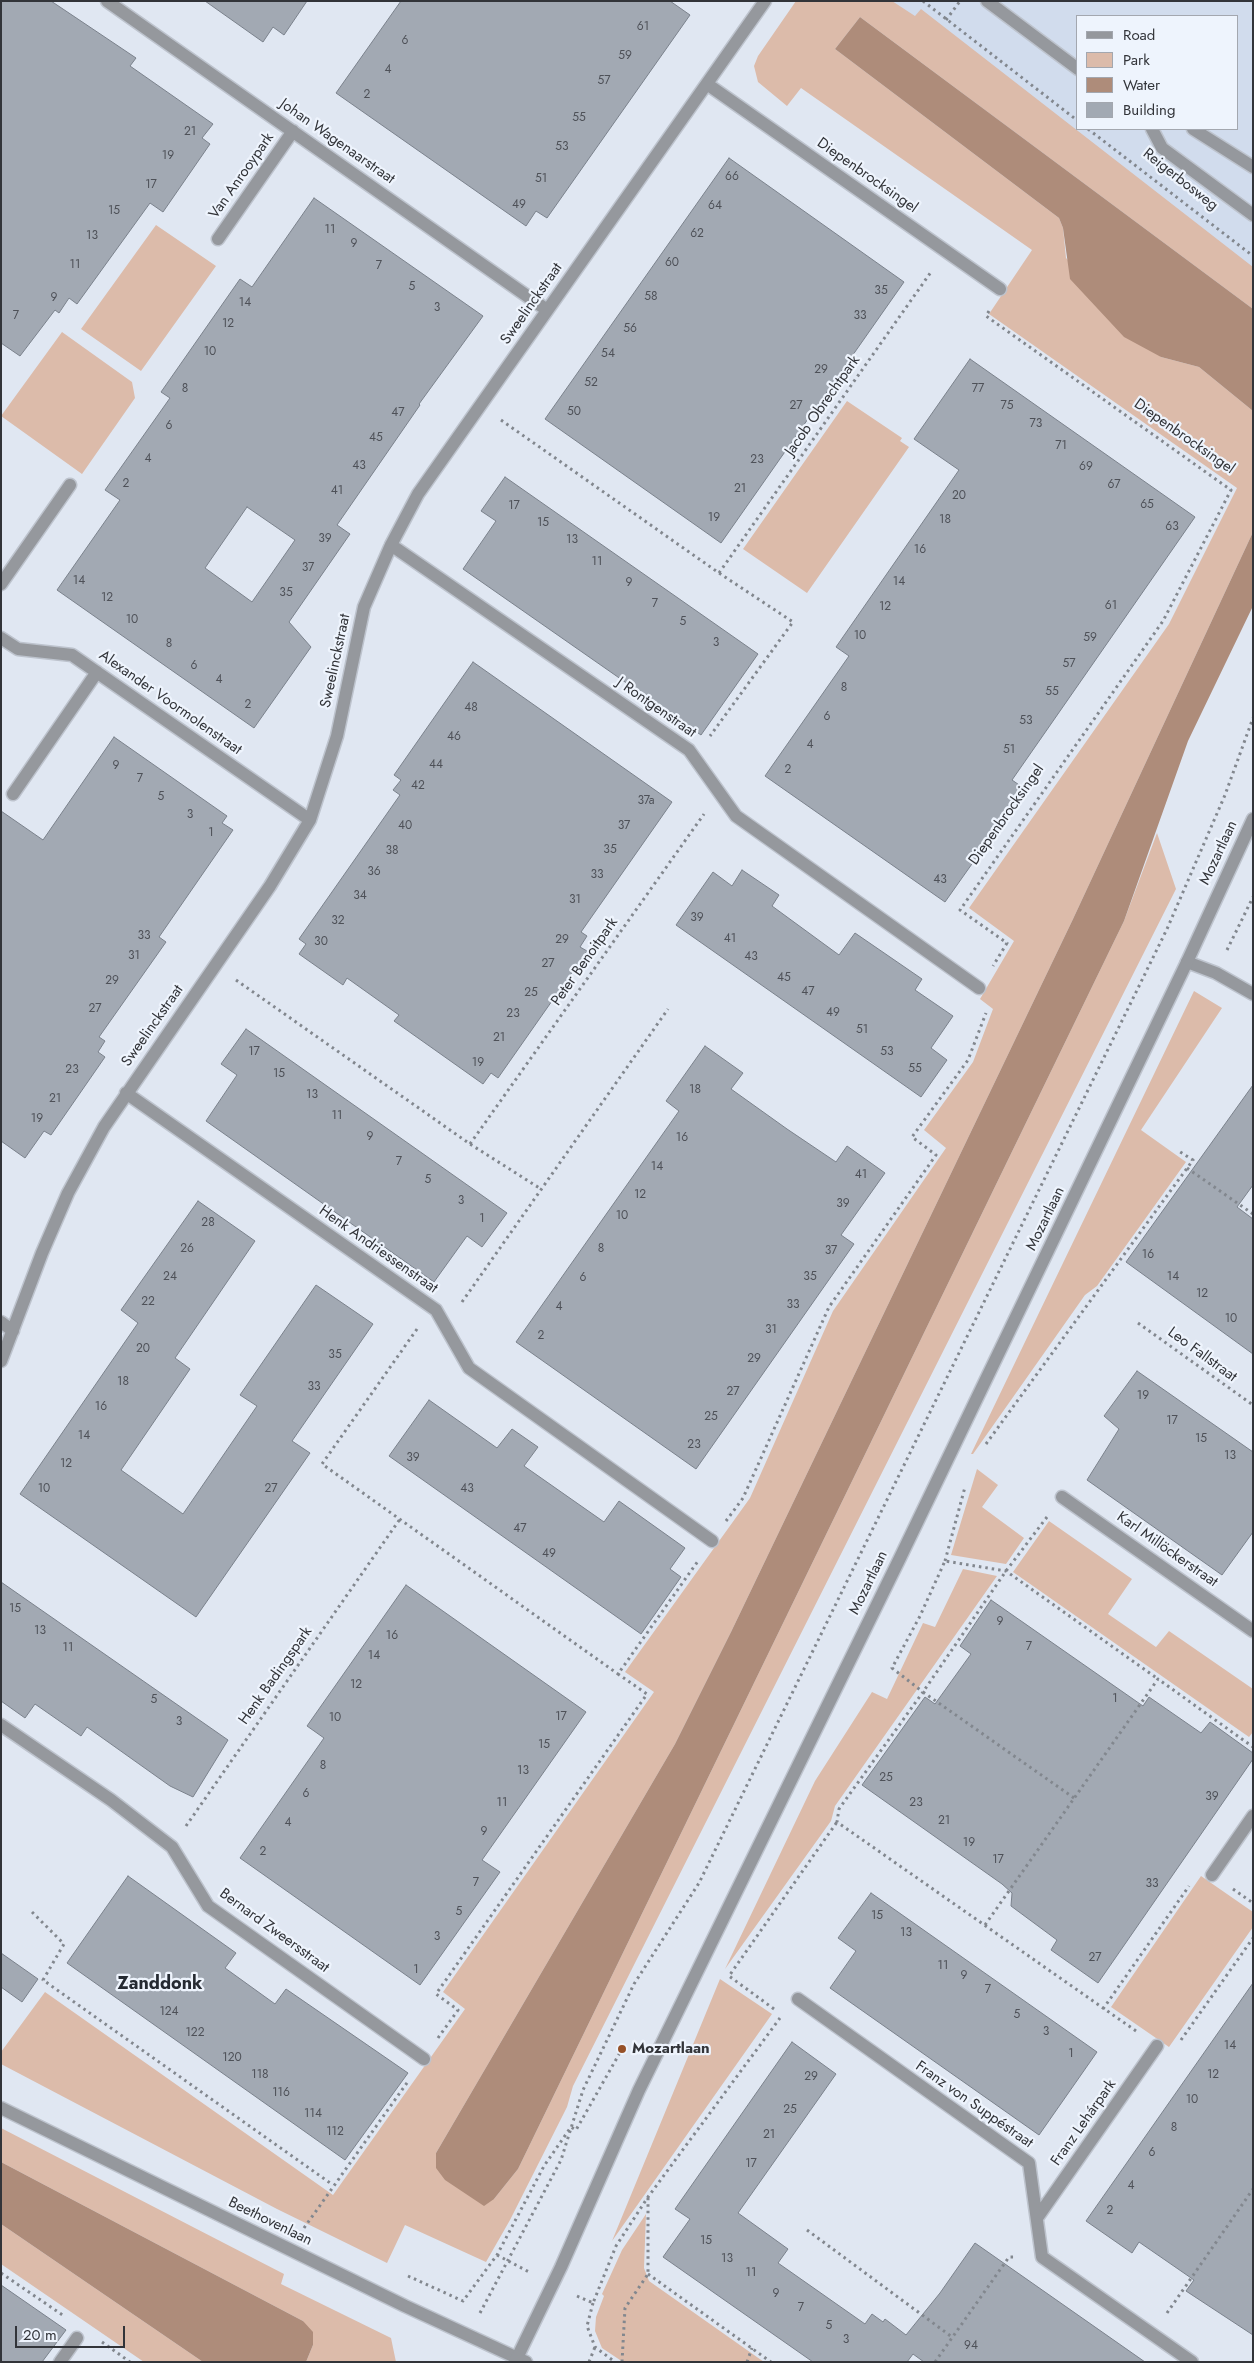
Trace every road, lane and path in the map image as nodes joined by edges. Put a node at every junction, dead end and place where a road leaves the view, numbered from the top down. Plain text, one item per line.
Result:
1 (108, 1) edge
2 (765, 1) edge
3 (924, 1) edge
4 (960, 1) edge
5 (987, 1) edge
6 (946, 20) junction
7 (1076, 68) edge
8 (707, 84) junction
9 (1076, 119) edge
10 (1089, 130) edge
11 (1153, 130) edge
12 (1195, 130) edge
13 (293, 131) junction
14 (1253, 166) edge
15 (1253, 215) edge
16 (218, 239) dead end
17 (946, 252) junction
18 (1253, 256) edge
19 (1000, 289) joint
20 (547, 310) junction
21 (480, 406) junction
22 (70, 485) dead end
23 (391, 545) junction
24 (719, 573) junction
25 (1, 584) edge
26 (1, 638) edge
27 (96, 672) junction
28 (1253, 718) edge
29 (694, 757) junction
30 (719, 793) junction
31 (13, 794) dead end
32 (1253, 819) edge
33 (310, 820) junction
34 (1253, 897) edge
35 (1187, 962) junction
36 (215, 965) junction
37 (1216, 973) junction
38 (979, 988) joint
39 (1253, 994) edge
40 (668, 1009) dead end
41 (126, 1093) junction
42 (470, 1144) junction
43 (1177, 1150) dead end
44 (1187, 1168) junction
45 (541, 1189) junction
46 (1253, 1214) edge
47 (432, 1308) junction
48 (1, 1322) edge
49 (1138, 1323) dead end
50 (446, 1325) junction
51 (14, 1331) junction
52 (1, 1361) edge
53 (1253, 1405) edge
54 (983, 1448) dead end
55 (966, 1482) dead end
56 (1062, 1497) joint
57 (400, 1519) junction
58 (712, 1541) dead end
59 (945, 1562) junction
60 (1006, 1571) junction
61 (1253, 1631) edge
62 (618, 1674) dead end
63 (1158, 1679) junction
64 (923, 1692) junction
65 (1, 1725) edge
66 (1253, 1747) edge
67 (1074, 1798) junction
68 (1253, 1816) edge
69 (837, 1822) junction
70 (172, 1847) junction
71 (1212, 1875) junction
72 (1253, 1903) edge
73 (32, 1912) dead end
74 (985, 1925) junction
75 (1253, 1938) edge
76 (798, 1999) dead end
77 (1103, 2009) junction
78 (1157, 2046) junction
79 (622, 2049) dead end
80 (424, 2059) joint
81 (1, 2108) edge
82 (571, 2127) junction
83 (333, 2185) junction
84 (1253, 2190) edge
85 (648, 2197) junction
86 (1037, 2218) junction
87 (807, 2230) dead end
88 (312, 2232) dead end
89 (497, 2255) junction
90 (1042, 2257) junction
91 (508, 2262) junction
92 (401, 2273) dead end
93 (648, 2274) junction
94 (553, 2284) junction
95 (593, 2304) junction
96 (1152, 2334) junction
97 (470, 2336) junction
98 (952, 2337) junction
99 (77, 2338) dead end
100 (595, 2347) junction
101 (752, 2348) junction
102 (519, 2360) edge
103 (60, 2362) edge
104 (589, 2362) edge
105 (615, 2362) edge
106 (622, 2362) edge
107 (747, 2362) edge
108 (771, 2362) edge
109 (934, 2362) edge
110 (1192, 2362) edge

1 - 13 street, Johan Wagenaarstraat
2 - 8 street, Sweelinckstraat
3 - 6 path
4 - 6 path
5 - 7 street
6 - 9 path
8 - 17 street, Diepenbrocksingel
8 - 20 street, Sweelinckstraat
10 - 18 path, Reigerbosweg
11 - 15 street, Reigerbosweg
12 - 14 street
13 - 16 street, Van Anrooypark
13 - 20 street, Johan Wagenaarstraat
17 - 19 street, Diepenbrocksingel
17 - 24 path, Jacob Obrechtpark
19 - 38 path, Diepenbrocksingel
20 - 21 street, Sweelinckstraat
21 - 23 street, Sweelinckstraat
21 - 24 path
22 - 25 street
23 - 29 street, J Rontgenstraat
23 - 33 street, Sweelinckstraat
24 - 29 path
26 - 27 street, Alexander Voormolenstraat
27 - 31 street
27 - 33 street, Alexander Voormolenstraat
28 - 82 path
29 - 30 street, J Rontgenstraat
30 - 38 street, J Rontgenstraat
30 - 42 path, Peter Benoitpark
32 - 35 street, Mozartlaan
33 - 36 street, Sweelinckstraat
34 - 37 path
35 - 37 street
35 - 94 street, Mozartlaan
36 - 41 street, Sweelinckstraat
36 - 42 path
37 - 39 street
40 - 45 path
41 - 47 street, Henk Andriessenstraat
41 - 51 street, Sweelinckstraat
42 - 45 path
43 - 44 path
44 - 46 path
44 - 54 path
45 - 50 path
47 - 50 street, Henk Andriessenstraat
47 - 57 path
48 - 51 street
49 - 53 path, Leo Fallstraat
50 - 58 street, Henk Andriessenstraat
51 - 52 street, Sweelinckstraat
55 - 59 path
56 - 60 path
56 - 61 street, Karl Millöckerstraat
57 - 62 path
57 - 70 path, Henk Badingspark
59 - 60 path
59 - 64 path
60 - 63 path
60 - 64 path
63 - 66 path
63 - 67 path
64 - 67 path
64 - 69 path
65 - 70 street, Bernard Zweersstraat
67 - 74 path
68 - 71 street
69 - 74 path
69 - 85 path
70 - 80 street, Bernard Zweersstraat
71 - 72 path
71 - 77 path
73 - 83 path
74 - 77 path
75 - 78 path
76 - 86 street, Franz von Suppéstraat
77 - 78 path
78 - 86 street, Franz Lehárpark
79 - 82 path
80 - 83 path
81 - 97 street, Beethovenlaan
82 - 89 path
82 - 91 path
83 - 88 path
84 - 96 path
85 - 93 path
85 - 95 path
86 - 90 street, Franz von Suppéstraat
87 - 98 path
89 - 91 path
89 - 92 path
90 - 96 street
90 - 98 path
91 - 94 path
91 - 97 path
93 - 101 path
93 - 106 path
94 - 95 path
94 - 102 street, Mozartlaan
95 - 100 path
96 - 110 street
97 - 102 street, Beethovenlaan
98 - 109 path
99 - 103 street
100 - 104 path
100 - 105 path
101 - 107 path
101 - 108 path

